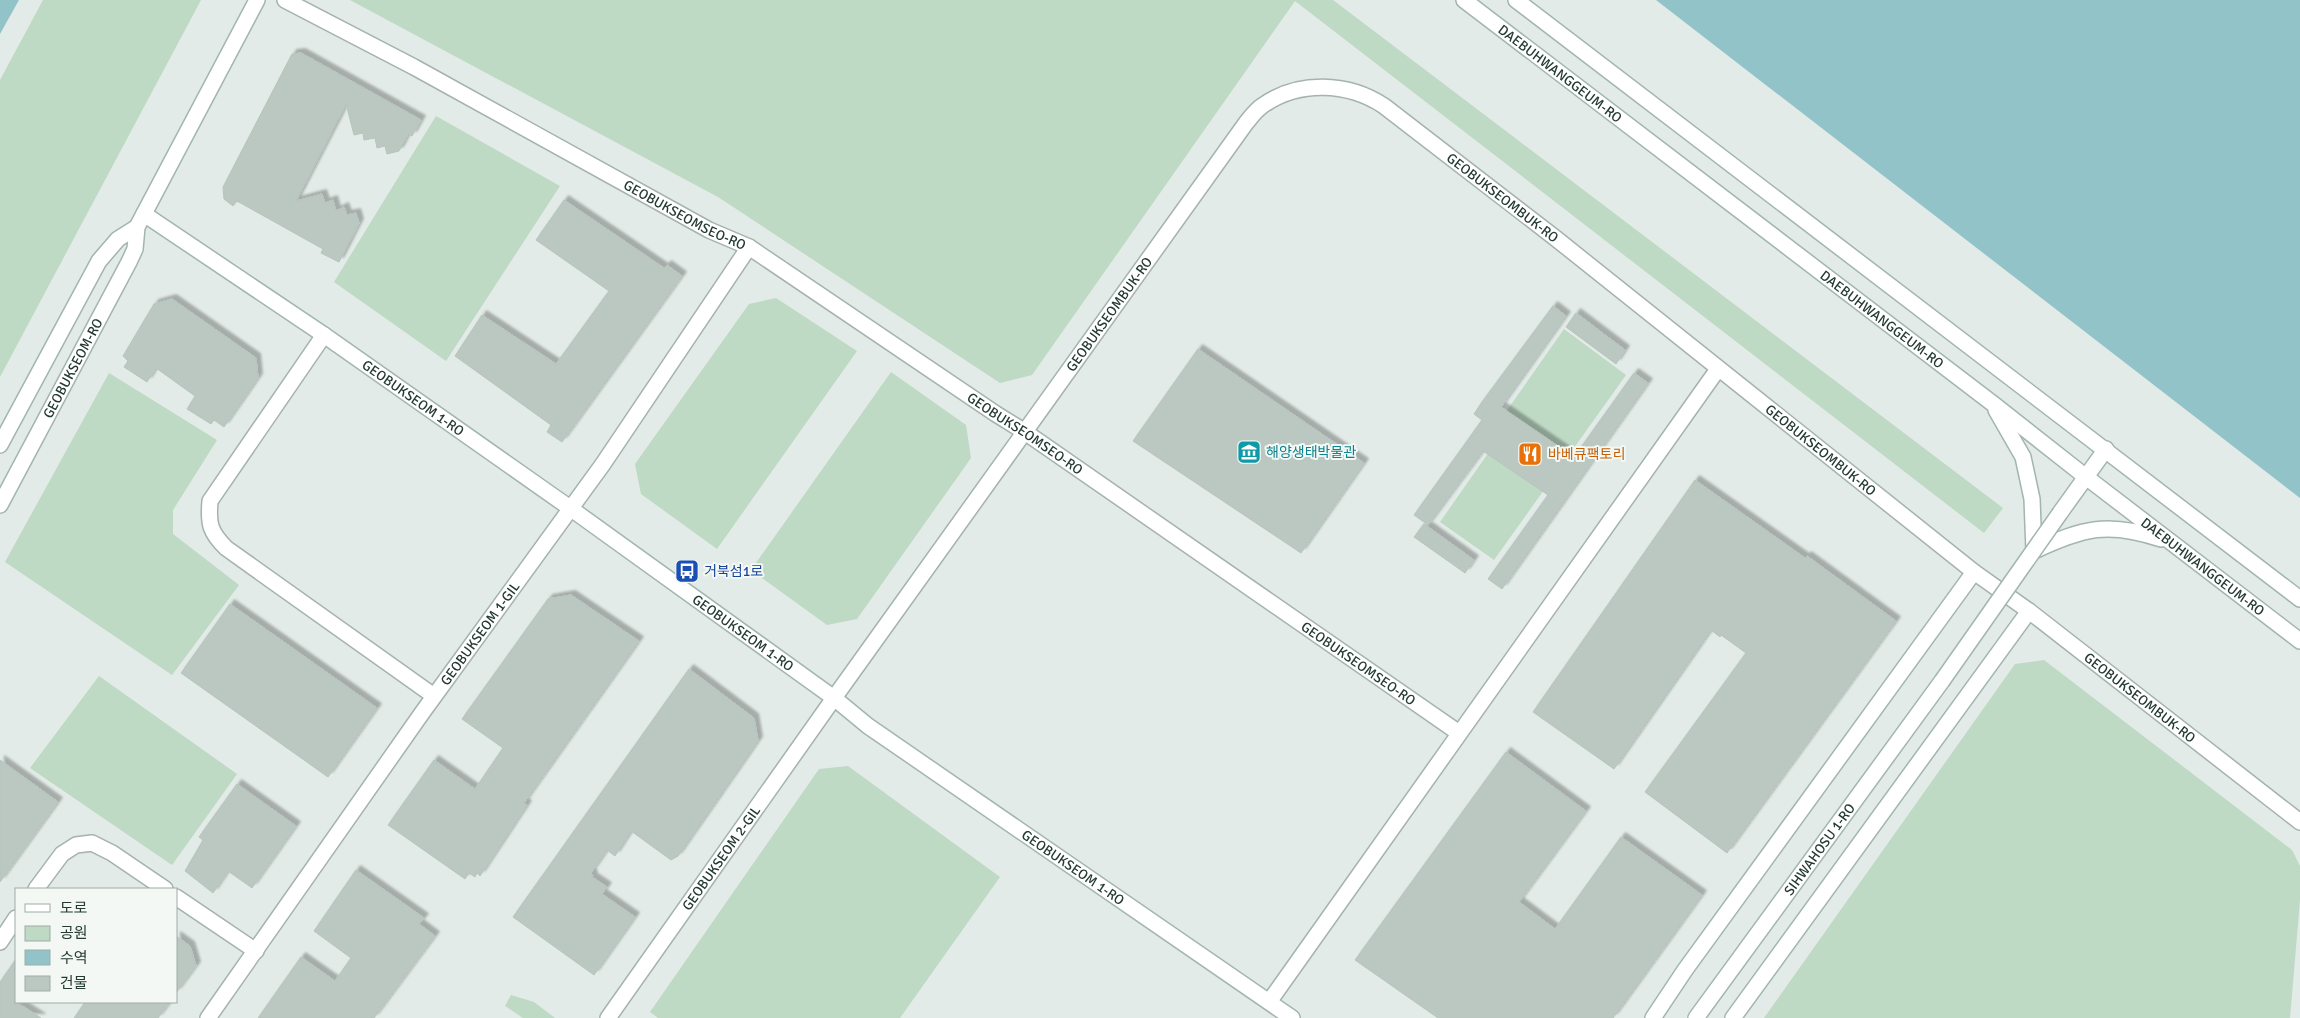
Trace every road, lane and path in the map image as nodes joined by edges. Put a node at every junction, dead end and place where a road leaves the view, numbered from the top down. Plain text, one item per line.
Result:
1 (257, 0) edge
2 (286, 0) edge
3 (1464, 0) edge
4 (1516, 0) edge
5 (140, 221) junction
6 (749, 247) junction
7 (324, 335) junction
8 (1718, 369) junction
9 (1992, 403) junction
10 (1026, 432) junction
11 (0, 445) edge
12 (2106, 449) junction
13 (2086, 477) junction
14 (0, 506) edge
15 (570, 508) junction
16 (2172, 543) junction
17 (2034, 551) junction
18 (1974, 572) junction
19 (2300, 599) edge
20 (2029, 611) junction
21 (2300, 641) edge
22 (434, 696) junction
23 (834, 698) junction
24 (1459, 733) junction
25 (2300, 822) edge
26 (37, 888) edge
27 (164, 888) edge
28 (178, 898) edge
29 (15, 920) edge
30 (0, 942) edge
31 (256, 951) junction
32 (1269, 1002) junction
33 (208, 1018) edge
34 (608, 1018) edge
35 (1292, 1018) edge
36 (1653, 1018) edge
37 (1696, 1018) edge
38 (1733, 1018) edge

1 - 5 street, GEOBUKSEOM-RO
2 - 6 street, GEOBUKSEOMSEO-RO
3 - 9 street, DAEBUHWANGGEUM-RO
4 - 12 street
5 - 7 street, GEOBUKSEOM 1-RO
5 - 11 street, GEOBUKSEOM-RO
5 - 14 street, GEOBUKSEOM-RO
6 - 10 street, GEOBUKSEOMSEO-RO
6 - 15 street, GEOBUKSEOM 1-GIL
7 - 15 street, GEOBUKSEOM 1-RO
7 - 22 street
8 - 10 street, GEOBUKSEOMBUK-RO
8 - 18 street, GEOBUKSEOMBUK-RO
8 - 24 street
9 - 13 street, DAEBUHWANGGEUM-RO
9 - 17 street
10 - 23 street, GEOBUKSEOMBUK-RO
10 - 24 street, GEOBUKSEOMSEO-RO
12 - 13 street
12 - 19 street
13 - 16 street, DAEBUHWANGGEUM-RO
13 - 17 street, SIHWAHOSU 1-RO, bridge
15 - 22 street, GEOBUKSEOM 1-GIL
15 - 23 street, GEOBUKSEOM 1-RO
16 - 17 street
16 - 21 street, DAEBUHWANGGEUM-RO
17 - 37 street, SIHWAHOSU 1-RO, bridge
18 - 20 street, GEOBUKSEOMBUK-RO
18 - 36 street
20 - 25 street, GEOBUKSEOMBUK-RO
20 - 38 street
22 - 31 street, GEOBUKSEOM 1-GIL
23 - 32 street, GEOBUKSEOM 1-RO
23 - 34 street, GEOBUKSEOM 2-GIL
24 - 32 street
26 - 27 street
28 - 31 street
29 - 30 street
31 - 33 street, GEOBUKSEOM 1-GIL
32 - 35 street, GEOBUKSEOM 1-RO

